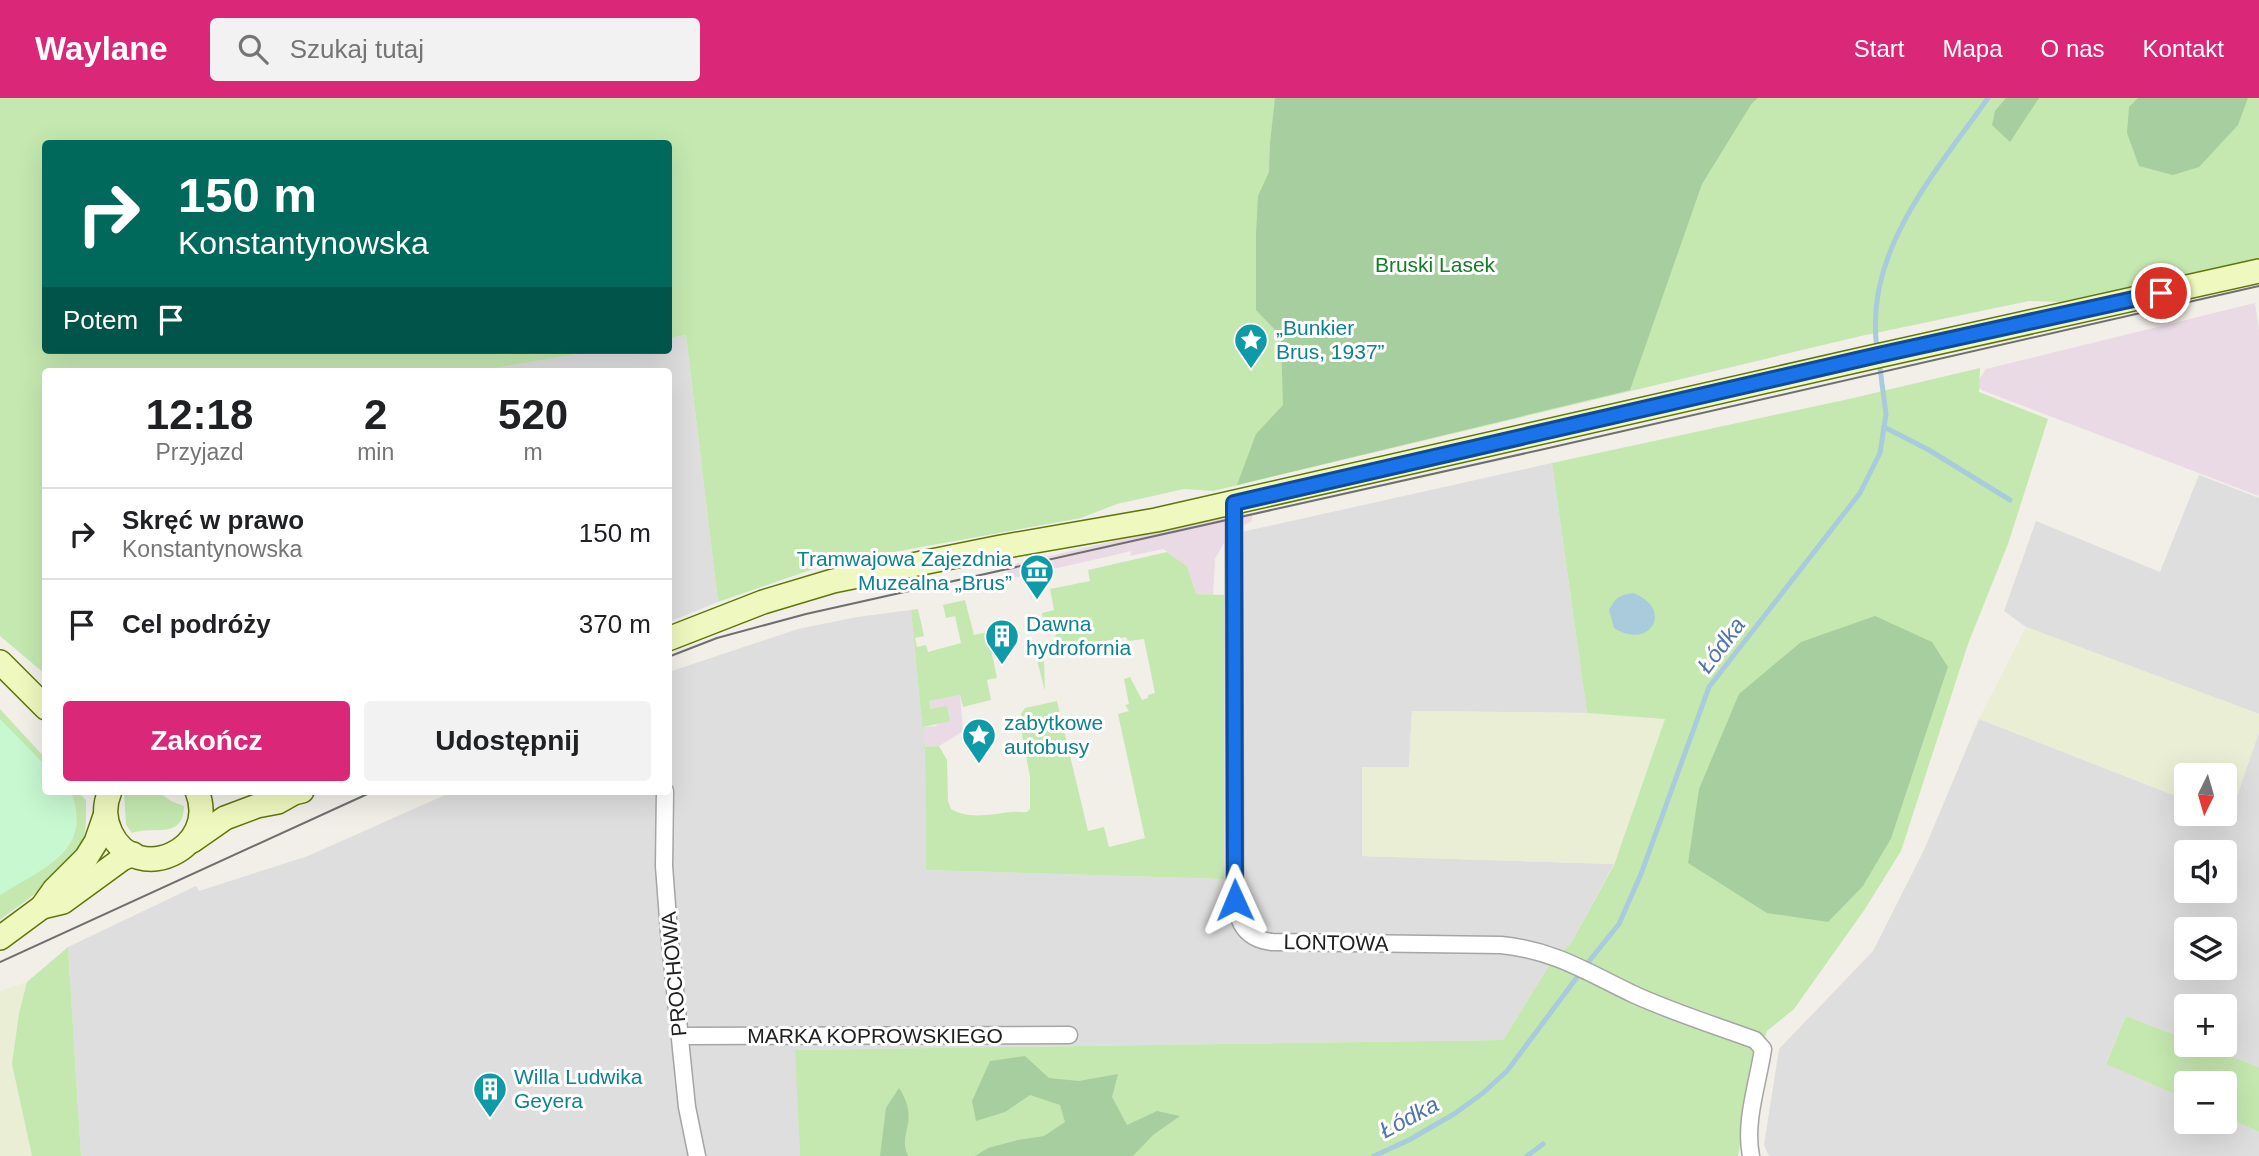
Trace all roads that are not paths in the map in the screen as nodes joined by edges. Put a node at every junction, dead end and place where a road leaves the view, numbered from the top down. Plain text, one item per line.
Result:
1 (2259, 271) edge
2 (1234, 503) junction
3 (672, 637) edge
4 (0, 662) edge
5 (42, 704) edge
6 (198, 795) edge
7 (290, 795) edge
8 (664, 795) edge
9 (105, 801) edge
10 (187, 845) junction
11 (133, 854) junction
12 (42, 907) junction
13 (0, 937) edge
14 (1069, 1035) dead end
15 (680, 1036) junction
16 (696, 1156) edge
17 (1751, 1156) edge

1 - 2 main road
2 - 3 main road
2 - 17 street, LONTOWA
4 - 5 main road
6 - 10 main road
7 - 10 main road
8 - 15 street, PROCHOWA
9 - 11 main road
9 - 12 main road
10 - 11 main road
11 - 12 main road
12 - 13 main road
14 - 15 street, MARKA KOPROWSKIEGO
15 - 16 street, PROCHOWA

